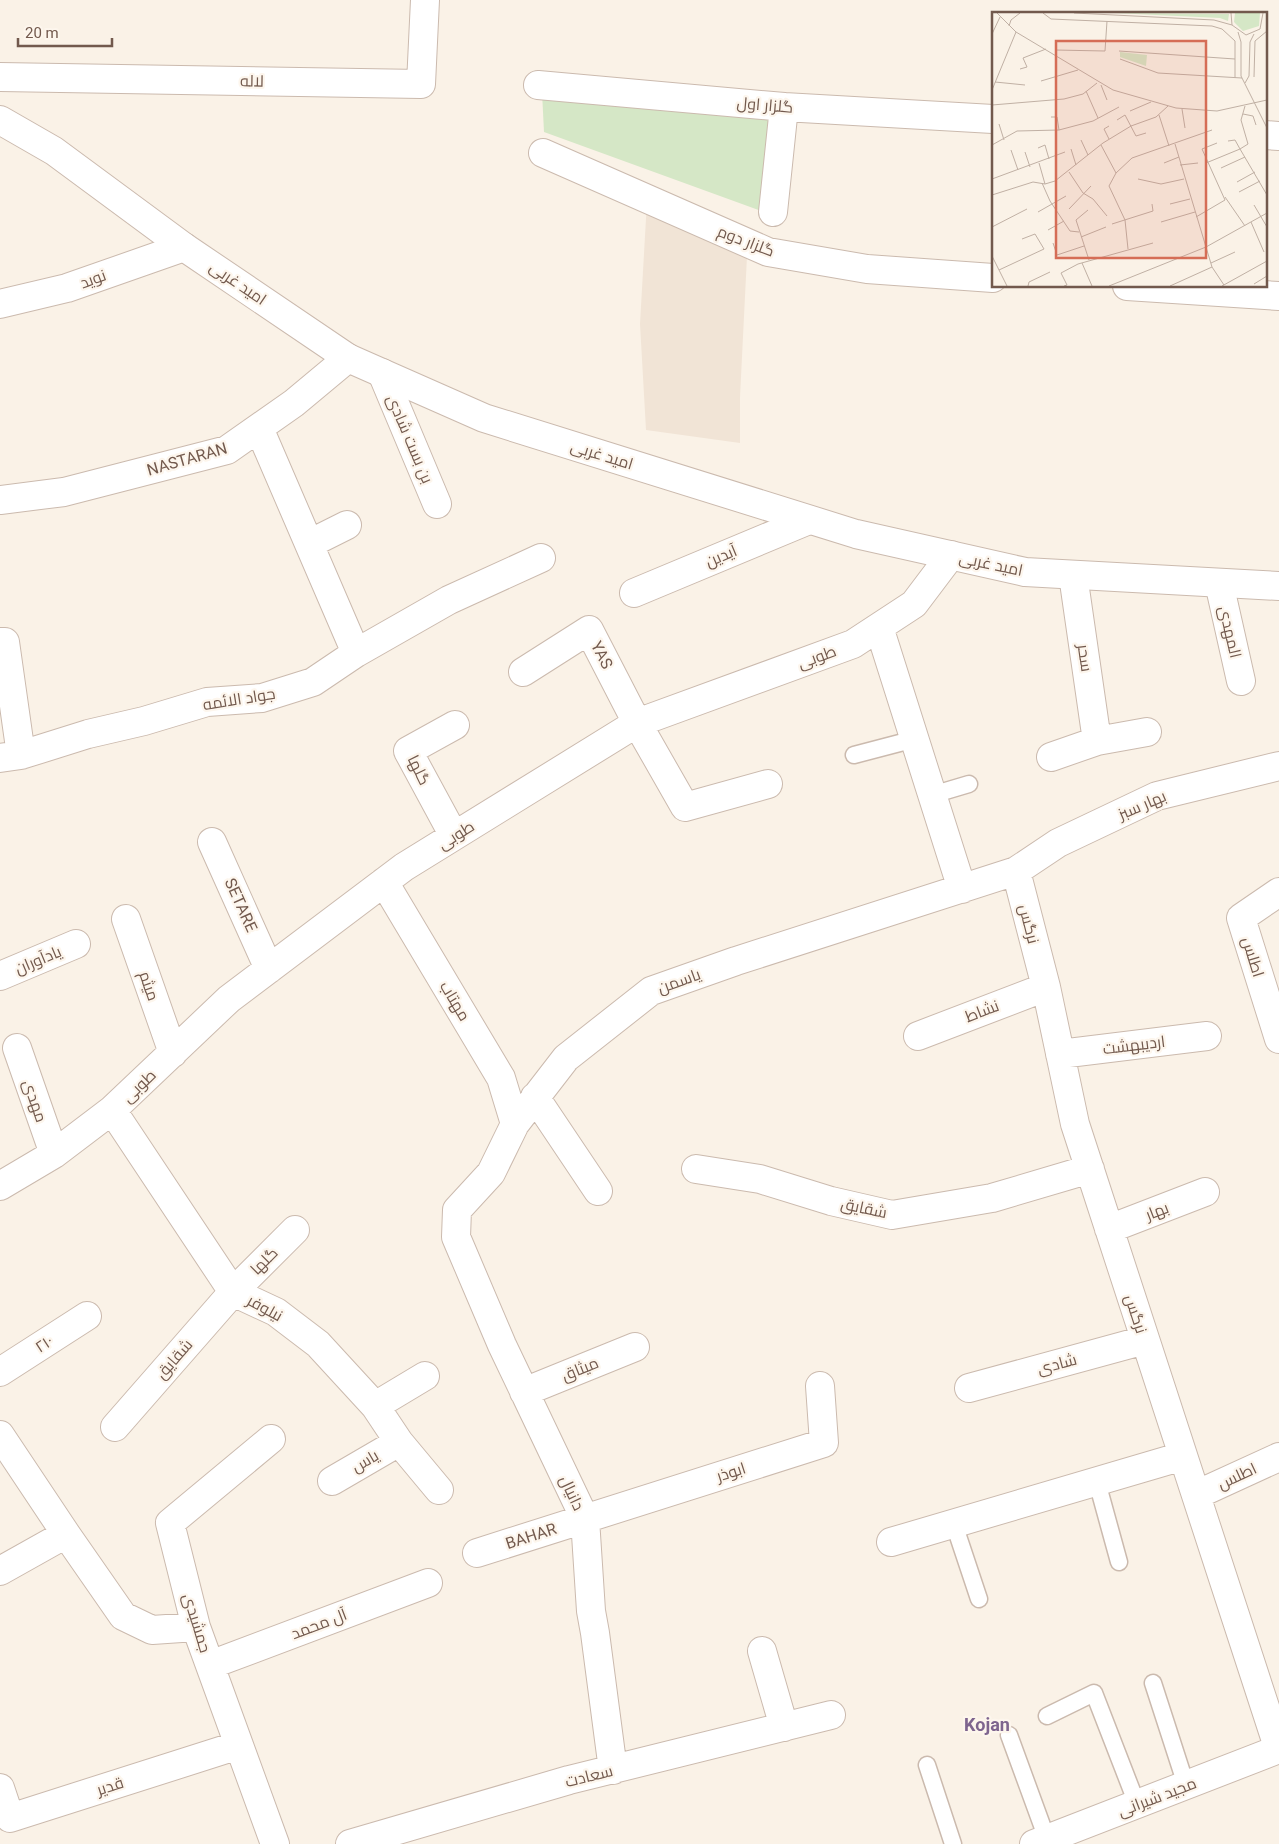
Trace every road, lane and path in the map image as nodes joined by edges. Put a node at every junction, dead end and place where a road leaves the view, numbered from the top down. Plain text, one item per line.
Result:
1 (425, 0) edge
2 (0, 77) edge
3 (538, 86) dead end
4 (784, 107) junction
5 (992, 119) edge
6 (0, 120) edge
7 (1266, 135) edge
8 (1279, 136) edge
9 (543, 153) dead end
10 (772, 212) dead end
11 (184, 247) junction
12 (992, 278) edge
13 (1157, 288) edge
14 (1279, 296) edge
15 (0, 304) edge
16 (348, 358) junction
17 (382, 374) junction
18 (259, 428) junction
19 (0, 500) edge
20 (437, 504) dead end
21 (809, 520) junction
22 (347, 525) dead end
23 (309, 544) junction
24 (951, 555) junction
25 (541, 558) dead end
26 (1073, 575) junction
27 (1219, 583) junction
28 (1279, 586) edge
29 (634, 593) dead end
30 (879, 627) junction
31 (0, 642) edge
32 (356, 653) junction
33 (523, 672) dead end
34 (1241, 681) dead end
35 (637, 723) junction
36 (455, 725) dead end
37 (1147, 732) dead end
38 (915, 739) junction
39 (1097, 742) junction
40 (854, 755) dead end
41 (1051, 756) dead end
42 (11, 757) edge
43 (1279, 766) edge
44 (768, 784) dead end
45 (969, 784) dead end
46 (932, 795) junction
47 (454, 836) junction
48 (212, 842) dead end
49 (1016, 871) junction
50 (384, 882) junction
51 (962, 888) junction
52 (1279, 892) edge
53 (126, 919) dead end
54 (76, 944) dead end
55 (269, 969) junction
56 (0, 976) edge
57 (1046, 987) junction
58 (918, 1036) dead end
59 (1207, 1036) dead end
60 (1279, 1038) edge
61 (17, 1048) dead end
62 (173, 1053) junction
63 (1060, 1054) junction
64 (535, 1097) junction
65 (112, 1110) junction
66 (514, 1124) junction
67 (54, 1154) junction
68 (696, 1169) dead end
69 (1090, 1169) junction
70 (0, 1186) edge
71 (598, 1191) dead end
72 (1205, 1192) dead end
73 (1109, 1229) junction
74 (295, 1230) dead end
75 (456, 1237) joint
76 (233, 1292) junction
77 (87, 1316) dead end
78 (1145, 1340) junction
79 (635, 1347) dead end
80 (0, 1372) edge
81 (425, 1376) dead end
82 (820, 1386) dead end
83 (968, 1388) dead end
84 (524, 1392) junction
85 (375, 1406) junction
86 (115, 1427) dead end
87 (0, 1434) edge
88 (271, 1439) dead end
89 (398, 1442) junction
90 (1183, 1456) junction
91 (1279, 1457) edge
92 (332, 1480) dead end
93 (1097, 1482) junction
94 (438, 1490) dead end
95 (1196, 1495) junction
96 (585, 1519) junction
97 (954, 1524) junction
98 (66, 1534) junction
99 (891, 1542) dead end
100 (477, 1553) dead end
101 (1119, 1562) dead end
102 (0, 1571) edge
103 (428, 1584) dead end
104 (979, 1598) dead end
105 (196, 1627) junction
106 (762, 1651) dead end
107 (210, 1665) junction
108 (1153, 1683) dead end
109 (830, 1715) dead end
110 (1047, 1716) dead end
111 (784, 1727) junction
112 (1009, 1735) dead end
113 (239, 1745) junction
114 (1279, 1749) edge
115 (927, 1765) dead end
116 (613, 1770) junction
117 (1186, 1785) junction
118 (0, 1788) edge
119 (1137, 1804) junction
120 (1040, 1842) edge
121 (275, 1844) edge
122 (350, 1844) edge
123 (953, 1844) edge

1 - 2 street, لاله
3 - 4 street, گلزار اول
4 - 5 street, گلزار اول
4 - 10 street
6 - 11 street, امید غربی
7 - 8 street
9 - 12 street, گلزار دوم
11 - 15 street, نوید
11 - 16 street, امید غربی
13 - 14 street
16 - 17 street, امید غربی
16 - 18 street, NASTARAN
17 - 20 street, بن بست شادی
17 - 21 street, امید غربی
18 - 19 street, NASTARAN
18 - 23 street
21 - 24 street, امید غربی
21 - 29 street, آیدین
22 - 23 street
23 - 32 street
24 - 26 street, امید غربی
24 - 30 street, طوبی
25 - 32 street, جواد الائمه
26 - 27 street, امید غربی
26 - 39 street, سحر
27 - 28 street, امید غربی
27 - 34 street, المهدی
30 - 35 street, طوبی
30 - 38 street
31 - 42 street
32 - 42 street, جواد الائمه
33 - 35 street, YAS
35 - 44 street
35 - 47 street, طوبی
36 - 47 street, گلها
37 - 39 street
38 - 40 lane
38 - 46 street
39 - 41 street
43 - 49 street, بهار سبز
45 - 46 lane
46 - 51 street
47 - 50 street, طوبی
48 - 55 street, SETARE
49 - 51 street, یاسمن
49 - 57 street, نرگس
50 - 55 street, طوبی
50 - 66 street, مهتاب
51 - 64 street, یاسمن
52 - 60 street, اطلس
53 - 62 street, میثم
54 - 56 street, یادآوران
55 - 62 street, طوبی
57 - 58 street, نشاط
57 - 63 street, نرگس
59 - 63 street, اردیبهشت
61 - 67 street, مهدی
62 - 65 street, طوبی
63 - 69 street, نرگس
64 - 66 street, یاسمن
64 - 71 street
65 - 67 street, طوبی
65 - 76 street, نیلوفر
66 - 75 street, یاسمن
67 - 70 street, طوبی
68 - 69 street, شقایق
69 - 73 street, نرگس
72 - 73 street, بهار
73 - 78 street, نرگس
74 - 76 street, گلها
75 - 84 street, دانیال
76 - 85 street, نیلوفر
76 - 86 street, شقایق
77 - 80 street, ۲۱۰
78 - 83 street, شادی
78 - 90 street, نرگس
79 - 84 street, میثاق
81 - 85 street
82 - 96 street, ابوذر
84 - 96 street, دانیال
85 - 89 street, نیلوفر
87 - 98 street
88 - 105 street, جمشیدی
89 - 92 street, یاس
89 - 94 street, نیلوفر
90 - 93 street
90 - 95 street, نرگس
91 - 95 street, اطلس
93 - 97 street
93 - 101 lane
95 - 114 street, نرگس
96 - 100 street, BAHAR
96 - 116 street, دانیال
97 - 99 street
97 - 104 lane
98 - 102 street
98 - 105 street
103 - 107 street, آل محمد
105 - 107 street, جمشیدی
106 - 111 street
107 - 113 street, جمشیدی
108 - 117 lane
109 - 111 street, سعادت
110 - 119 lane
111 - 116 street, سعادت
112 - 120 lane
113 - 118 street, قدیر
113 - 121 street, جمشیدی
114 - 117 street, مجید شیرانی
115 - 123 lane
116 - 122 street, سعادت
117 - 119 street, مجید شیرانی
119 - 120 street, مجید شیرانی

